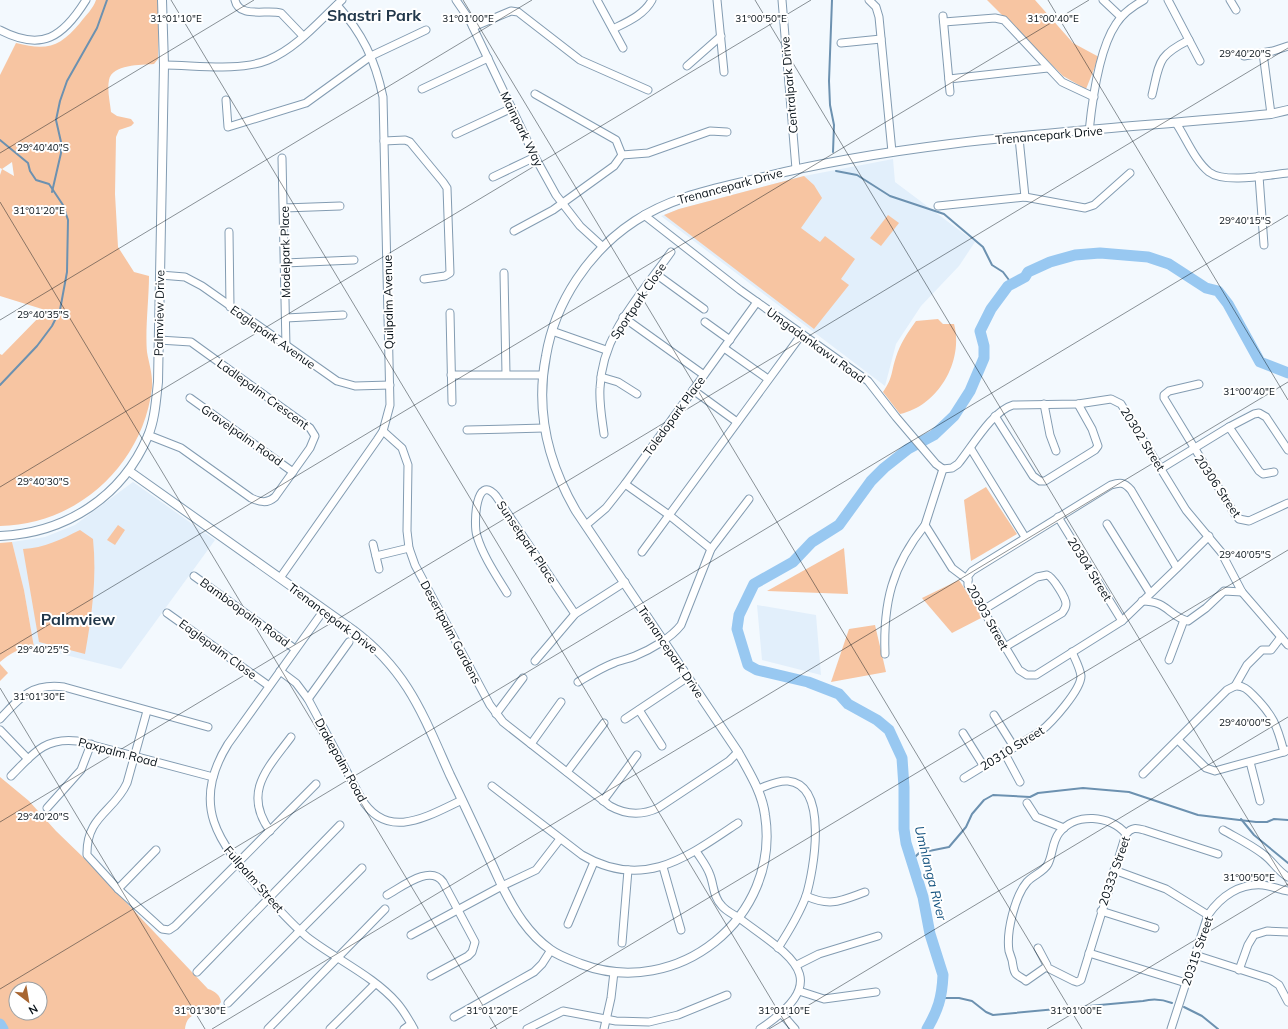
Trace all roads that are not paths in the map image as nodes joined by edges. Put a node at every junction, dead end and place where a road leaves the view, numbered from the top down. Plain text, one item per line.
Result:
1 (86, 0) edge
2 (162, 0) edge
3 (235, 0) edge
4 (456, 0) edge
5 (597, 0) edge
6 (652, 0) edge
7 (718, 0) edge
8 (782, 0) edge
9 (869, 0) edge
10 (1103, 0) edge
11 (1144, 0) edge
12 (1168, 0) edge
13 (1230, 0) edge
14 (339, 2) edge
15 (1236, 10) dead end
16 (1121, 18) junction
17 (473, 27) junction
18 (0, 30) edge
19 (426, 30) dead end
20 (613, 30) junction
21 (303, 36) junction
22 (721, 36) junction
23 (881, 39) junction
24 (1189, 40) junction
25 (841, 44) dead end
26 (1288, 46) edge
27 (623, 48) dead end
28 (1263, 53) junction
29 (371, 56) junction
30 (1244, 56) dead end
31 (488, 58) junction
32 (1200, 61) dead end
33 (164, 65) junction
34 (687, 66) dead end
35 (1048, 68) junction
36 (724, 72) dead end
37 (949, 79) junction
38 (422, 89) dead end
39 (648, 90) dead end
40 (950, 92) dead end
41 (535, 94) dead end
42 (1152, 95) dead end
43 (1094, 97) junction
44 (226, 100) dead end
45 (512, 108) junction
46 (1288, 110) edge
47 (1271, 114) junction
48 (1176, 123) junction
49 (727, 132) dead end
50 (1088, 132) junction
51 (456, 134) dead end
52 (1019, 138) junction
53 (384, 141) junction
54 (892, 152) junction
55 (622, 155) junction
56 (535, 157) junction
57 (282, 158) dead end
58 (796, 169) junction
59 (1130, 173) dead end
60 (1288, 173) edge
61 (1259, 176) junction
62 (493, 177) dead end
63 (1025, 197) junction
64 (561, 204) junction
65 (340, 206) dead end
66 (938, 206) dead end
67 (284, 208) junction
68 (644, 215) junction
69 (514, 231) dead end
70 (229, 232) dead end
71 (1264, 245) dead end
72 (603, 247) junction
73 (671, 252) dead end
74 (354, 260) dead end
75 (285, 263) junction
76 (504, 273) dead end
77 (656, 274) junction
78 (160, 275) junction
79 (424, 279) dead end
80 (757, 302) junction
81 (230, 307) junction
82 (704, 308) dead end
83 (450, 313) dead end
84 (343, 315) dead end
85 (623, 317) junction
86 (286, 318) junction
87 (705, 322) dead end
88 (552, 331) junction
89 (802, 334) junction
90 (159, 340) junction
91 (730, 340) junction
92 (286, 347) junction
93 (724, 348) junction
94 (606, 350) junction
95 (506, 374) junction
96 (451, 375) junction
97 (542, 375) junction
98 (704, 375) junction
99 (601, 377) junction
100 (768, 380) junction
101 (1199, 384) dead end
102 (390, 385) junction
103 (693, 390) junction
104 (637, 394) dead end
105 (190, 398) dead end
106 (452, 402) dead end
107 (1044, 404) junction
108 (1078, 404) junction
109 (995, 416) junction
110 (737, 422) junction
111 (1229, 427) junction
112 (544, 428) junction
113 (467, 430) dead end
114 (382, 431) junction
115 (148, 434) junction
116 (604, 434) dead end
117 (1193, 448) junction
118 (971, 449) junction
119 (1288, 450) edge
120 (1056, 451) dead end
121 (1162, 468) junction
122 (943, 469) junction
123 (129, 471) junction
124 (294, 472) junction
125 (1274, 472) dead end
126 (625, 484) junction
127 (749, 499) dead end
128 (1288, 503) edge
129 (669, 515) junction
130 (1058, 517) junction
131 (1108, 524) dead end
132 (586, 525) junction
133 (925, 525) junction
134 (0, 536) edge
135 (1209, 536) junction
136 (1026, 537) junction
137 (373, 544) dead end
138 (409, 548) junction
139 (711, 549) junction
140 (642, 552) dead end
141 (376, 556) junction
142 (1177, 568) junction
143 (379, 569) dead end
144 (194, 576) dead end
145 (280, 578) junction
146 (968, 580) junction
147 (625, 582) junction
148 (1242, 592) junction
149 (507, 593) dead end
150 (1150, 593) junction
151 (1142, 601) junction
152 (324, 610) junction
153 (983, 610) junction
154 (167, 613) dead end
155 (574, 614) junction
156 (1184, 620) junction
157 (1122, 621) junction
158 (1281, 637) junction
159 (664, 640) junction
160 (349, 642) dead end
161 (1288, 645) edge
162 (1005, 647) junction
163 (296, 649) junction
164 (1072, 652) junction
165 (885, 654) dead end
166 (1169, 660) dead end
167 (535, 661) dead end
168 (280, 671) junction
169 (688, 677) junction
170 (523, 678) dead end
171 (578, 682) dead end
172 (269, 686) junction
173 (1235, 686) junction
174 (308, 699) junction
175 (561, 702) dead end
176 (639, 710) junction
177 (147, 711) junction
178 (496, 714) junction
179 (994, 715) dead end
180 (0, 719) edge
181 (625, 719) dead end
182 (604, 723) dead end
183 (208, 727) dead end
184 (0, 730) edge
185 (963, 733) dead end
186 (291, 737) dead end
187 (1178, 740) junction
188 (91, 744) junction
189 (531, 744) junction
190 (662, 746) dead end
191 (1014, 747) junction
192 (1286, 751) edge
193 (738, 752) junction
194 (1004, 752) junction
195 (637, 755) dead end
196 (135, 757) junction
197 (28, 758) junction
198 (1250, 762) junction
199 (984, 765) junction
200 (567, 772) junction
201 (1144, 774) dead end
202 (11, 776) dead end
203 (213, 776) junction
204 (964, 778) dead end
205 (1020, 782) dead end
206 (316, 784) dead end
207 (492, 786) dead end
208 (758, 789) junction
209 (462, 800) junction
210 (603, 801) junction
211 (1260, 801) dead end
212 (1027, 803) dead end
213 (46, 808) dead end
214 (738, 823) dead end
215 (340, 825) dead end
216 (1064, 828) junction
217 (270, 830) junction
218 (1223, 830) dead end
219 (1126, 834) junction
220 (560, 839) junction
221 (156, 850) dead end
222 (696, 851) junction
223 (1218, 854) dead end
224 (594, 862) junction
225 (237, 864) junction
226 (663, 867) junction
227 (362, 868) dead end
228 (628, 870) junction
229 (1114, 870) junction
230 (1288, 877) edge
231 (502, 886) junction
232 (118, 890) junction
233 (1288, 891) edge
234 (866, 892) dead end
235 (387, 896) dead end
236 (806, 896) junction
237 (268, 898) junction
238 (385, 909) dead end
239 (458, 909) junction
240 (1101, 912) junction
241 (1208, 915) junction
242 (739, 918) junction
243 (568, 924) dead end
244 (1155, 928) dead end
245 (300, 930) junction
246 (680, 930) dead end
247 (1288, 932) edge
248 (411, 935) dead end
249 (878, 936) dead end
250 (622, 943) dead end
251 (778, 948) junction
252 (1038, 948) dead end
253 (551, 950) junction
254 (1089, 953) junction
255 (1195, 955) junction
256 (337, 958) junction
257 (797, 966) junction
258 (1046, 967) junction
259 (1239, 970) junction
260 (197, 972) dead end
261 (614, 972) junction
262 (431, 976) dead end
263 (1186, 983) junction
264 (375, 984) junction
265 (799, 991) junction
266 (876, 992) dead end
267 (727, 995) dead end
268 (1288, 1002) edge
269 (228, 1003) dead end
270 (781, 1014) junction
271 (454, 1017) dead end
272 (606, 1019) junction
273 (412, 1027) edge
274 (268, 1029) edge
275 (330, 1029) edge
276 (404, 1029) edge
277 (527, 1029) edge
278 (604, 1029) edge
279 (760, 1029) edge
280 (795, 1029) edge
281 (1171, 1029) edge

1 - 18 street
2 - 33 street, Palmview Drive
3 - 21 street
4 - 17 street, Mainpark Way
5 - 20 street
6 - 20 street
7 - 22 street
8 - 58 street, Centralpark Drive
9 - 23 street
10 - 16 street
11 - 16 street
12 - 24 street
13 - 15 street
14 - 21 street
14 - 29 street, Quilpalm Avenue
16 - 43 street
17 - 31 street, Mainpark Way
17 - 39 street
19 - 29 street
20 - 27 street
21 - 33 street
22 - 34 street
22 - 36 street
23 - 25 street
23 - 54 street
24 - 32 street
24 - 42 street
26 - 28 street
28 - 30 street
28 - 47 street
29 - 44 street
29 - 53 street, Quilpalm Avenue
31 - 38 street
31 - 45 street, Mainpark Way
33 - 78 street, Palmview Drive
35 - 37 street
35 - 37 street
35 - 43 street
37 - 40 street
41 - 55 street
43 - 50 street
45 - 51 street
45 - 56 street, Mainpark Way
46 - 47 street, Trenancepark Drive
47 - 48 street, Trenancepark Drive
48 - 50 street, Trenancepark Drive
48 - 61 street
49 - 55 street
50 - 52 street, Trenancepark Drive
52 - 54 street, Trenancepark Drive
52 - 63 street
53 - 79 street
53 - 102 street, Quilpalm Avenue
54 - 58 street, Trenancepark Drive
55 - 64 street
56 - 62 street
56 - 64 street, Mainpark Way
57 - 67 street, Modelpark Place
58 - 68 street, Trenancepark Drive
59 - 63 street
60 - 61 street
61 - 71 street
63 - 66 street
64 - 69 street
64 - 72 street, Mainpark Way
65 - 67 street
67 - 75 street, Modelpark Place
68 - 72 street, Trenancepark Drive
68 - 80 street, Umgadankawu Road
70 - 81 street
72 - 88 street, Trenancepark Drive
73 - 77 street, Sportpark Close
74 - 75 street
75 - 86 street, Modelpark Place
76 - 95 street
77 - 82 street
77 - 85 street, Sportpark Close
78 - 81 street, Eaglepark Avenue
78 - 90 street, Palmview Drive
80 - 89 street, Umgadankawu Road
80 - 91 street, Toledopark Place
81 - 92 street, Eaglepark Avenue
83 - 96 street
84 - 86 street
85 - 94 street, Sportpark Close
85 - 98 street
86 - 92 street, Modelpark Place
87 - 91 street
88 - 94 street, Sportpark Close
88 - 97 street, Trenancepark Drive
89 - 100 street
89 - 122 street, Umgadankawu Road
90 - 115 street, Palmview Drive
90 - 124 street, Ladlepalm Crescent
91 - 93 street, Toledopark Place
92 - 102 street, Eaglepark Avenue
93 - 98 street, Toledopark Place
93 - 100 street
94 - 99 street, Sportpark Close
95 - 96 street
95 - 97 street
96 - 106 street
97 - 112 street, Trenancepark Drive
98 - 103 street, Toledopark Place
99 - 104 street
99 - 116 street, Sportpark Close
100 - 110 street
101 - 117 street
102 - 114 street, Quilpalm Avenue
103 - 110 street
103 - 126 street, Toledopark Place
105 - 124 street, Gravelpalm Road
107 - 108 street, 20302 Street
107 - 109 street, 20302 Street
107 - 120 street
108 - 109 street
108 - 121 street, 20302 Street
109 - 118 street, 20302 Street
110 - 129 street
111 - 117 street, 20306 Street
111 - 119 street, 20306 Street
111 - 125 street
112 - 113 street
112 - 132 street, Trenancepark Drive
114 - 138 street, Desertpalm Gardens
114 - 145 street, Quilpalm Avenue
115 - 123 street, Palmview Drive
115 - 124 street, Ladlepalm Crescent
117 - 121 street, 20306 Street
117 - 128 street, 20306 Street
118 - 122 street
118 - 136 street
121 - 135 street, 20302 Street
122 - 133 street
123 - 134 street, Palmview Drive
123 - 145 street, Trenancepark Drive
126 - 129 street
126 - 132 street, Toledopark Place
127 - 139 street
129 - 139 street
129 - 140 street
130 - 136 street, 20303 Street
130 - 142 street, 20303 Street
130 - 157 street, 20304 Street
131 - 150 street
132 - 147 street, Trenancepark Drive
133 - 146 street
133 - 165 street
135 - 142 street, 20303 Street
135 - 148 street
136 - 146 street, 20303 Street
137 - 141 street
138 - 141 street
138 - 178 street, Desertpalm Gardens
139 - 159 street
141 - 143 street
142 - 150 street, 20303 Street
144 - 163 street, Bamboopalm Road
145 - 152 street, Trenancepark Drive
146 - 153 street, 20303 Street
147 - 155 street
147 - 159 street, Trenancepark Drive
148 - 156 street
148 - 158 street
149 - 155 street, Sunsetpark Place
150 - 151 street, 20303 Street
151 - 156 street
151 - 157 street, 20303 Street
152 - 163 street, Fullpalm Street
152 - 209 street, Trenancepark Drive
153 - 162 street, 20303 Street
153 - 162 street
154 - 172 street, Eaglepalm Close
155 - 167 street
156 - 166 street
157 - 164 street, 20303 Street
158 - 161 street
158 - 173 street
159 - 169 street, Trenancepark Drive
159 - 171 street
160 - 174 street
162 - 164 street, 20303 Street
163 - 168 street, Fullpalm Street
164 - 191 street, 20310 Street
168 - 172 street, Fullpalm Street
168 - 174 street, Drakepalm Road
169 - 176 street
169 - 193 street, Trenancepark Drive
170 - 178 street
172 - 203 street, Fullpalm Street
173 - 187 street
173 - 192 street
174 - 209 street, Drakepalm Road
175 - 189 street
176 - 181 street
176 - 190 street
177 - 180 street
177 - 183 street
177 - 196 street
178 - 189 street, Desertpalm Gardens
179 - 191 street
182 - 200 street
184 - 197 street
185 - 199 street
186 - 217 street
187 - 198 street
187 - 201 street
188 - 196 street, Paxpalm Road
188 - 197 street, Paxpalm Road
188 - 213 street
189 - 200 street, Desertpalm Gardens
191 - 194 street, 20310 Street
192 - 198 street
193 - 208 street, Trenancepark Drive
193 - 210 street, Desertpalm Gardens
194 - 199 street, 20310 Street
194 - 205 street
195 - 210 street
196 - 203 street, Paxpalm Road
196 - 232 street
197 - 202 street, Paxpalm Road
198 - 211 street
199 - 204 street, 20310 Street
200 - 210 street, Desertpalm Gardens
203 - 225 street, Fullpalm Street
206 - 217 street
207 - 220 street
208 - 236 street
208 - 242 street, Trenancepark Drive
209 - 231 street, Trenancepark Drive
212 - 216 street
214 - 222 street
215 - 237 street
216 - 219 street
216 - 258 street
217 - 225 street
218 - 230 street
219 - 223 street, 20333 Street
219 - 229 street, 20333 Street
220 - 224 street
220 - 231 street
221 - 232 street
222 - 226 street
222 - 242 street
224 - 228 street
224 - 243 street
225 - 232 street
225 - 237 street, Fullpalm Street
226 - 228 street
226 - 246 street
227 - 245 street
228 - 250 street
229 - 240 street, 20333 Street
229 - 241 street
231 - 239 street
231 - 253 street, Trenancepark Drive
233 - 241 street, 20315 Street
234 - 236 street
235 - 239 street
236 - 251 street
237 - 245 street, Fullpalm Street
237 - 260 street
238 - 256 street
239 - 248 street
239 - 262 street
240 - 244 street
240 - 254 street, 20333 Street
241 - 255 street, 20315 Street
242 - 251 street
242 - 261 street, Trenancepark Drive
245 - 256 street, Fullpalm Street
245 - 269 street
247 - 259 street
249 - 257 street
251 - 257 street
252 - 258 street
253 - 261 street, Trenancepark Drive
253 - 271 street
254 - 258 street, 20333 Street
254 - 263 street
255 - 259 street
255 - 263 street, 20315 Street
256 - 264 street, Fullpalm Street
256 - 274 street
257 - 265 street
259 - 268 street
261 - 272 street
263 - 281 street, 20315 Street
264 - 273 street, Fullpalm Street
264 - 275 street
265 - 266 street
265 - 270 street
267 - 272 street
270 - 279 street
270 - 280 street
272 - 277 street
272 - 278 street
273 - 276 street

